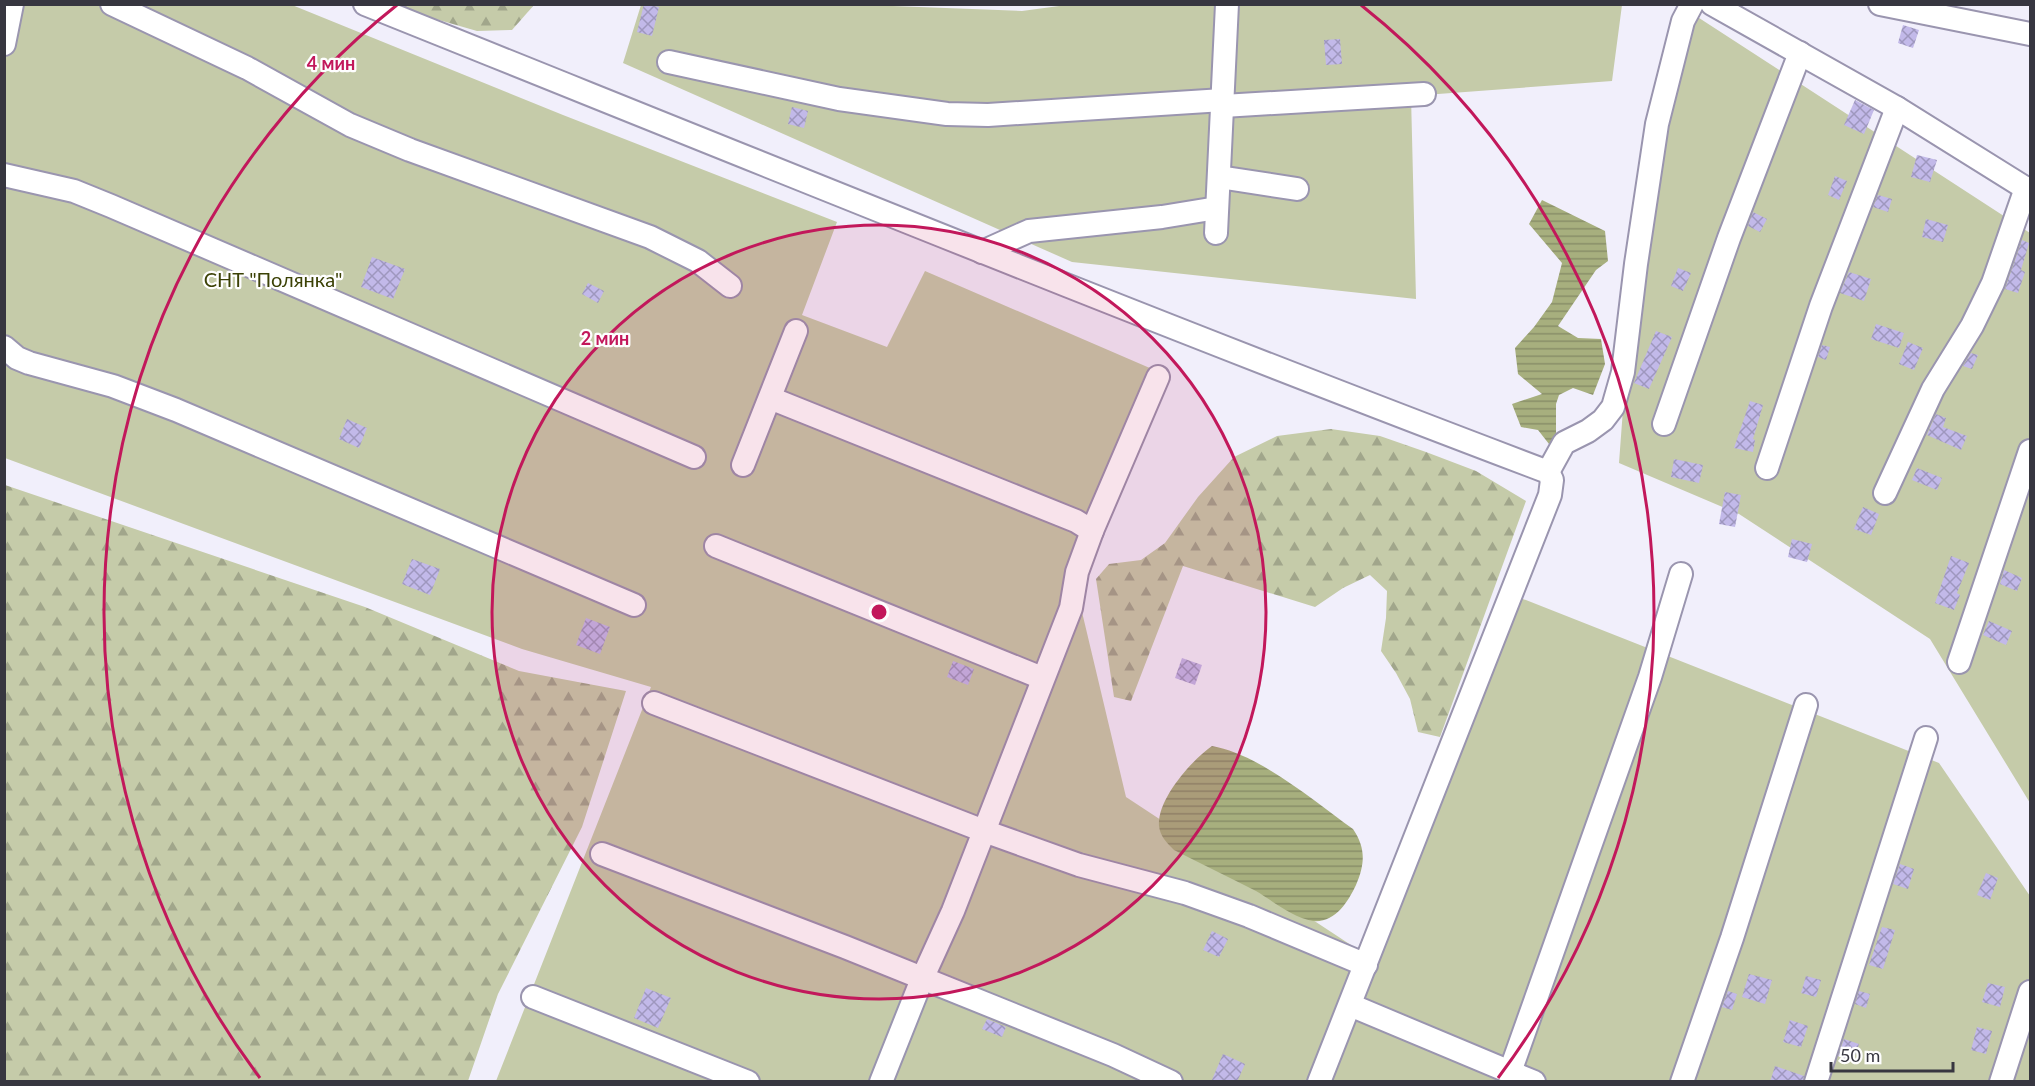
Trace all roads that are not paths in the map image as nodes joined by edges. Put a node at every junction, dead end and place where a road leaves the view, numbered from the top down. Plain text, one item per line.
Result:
1 (12, 4) edge
2 (112, 4) edge
3 (365, 4) edge
4 (1227, 4) edge
5 (1692, 4) edge
6 (1712, 4) edge
7 (1880, 4) edge
8 (2031, 34) edge
9 (4, 44) edge
10 (1800, 53) junction
11 (669, 62) dead end
12 (1424, 94) dead end
13 (1223, 103) junction
14 (1897, 108) junction
15 (4, 175) edge
16 (1219, 177) junction
17 (1298, 189) dead end
18 (2029, 190) edge
19 (1217, 207) junction
20 (1216, 233) dead end
21 (982, 252) junction
22 (729, 286) dead end
23 (796, 331) dead end
24 (4, 347) edge
25 (1158, 377) dead end
26 (770, 398) junction
27 (1664, 424) dead end
28 (2031, 451) edge
29 (694, 457) dead end
30 (743, 465) dead end
31 (1767, 468) dead end
32 (1548, 472) junction
33 (1885, 493) dead end
34 (1092, 531) junction
35 (716, 546) dead end
36 (1681, 574) dead end
37 (634, 604) dead end
38 (1959, 662) dead end
39 (1042, 678) junction
40 (654, 703) dead end
41 (1806, 705) dead end
42 (1926, 738) dead end
43 (984, 831) junction
44 (602, 854) dead end
45 (1366, 965) junction
46 (922, 979) junction
47 (533, 997) dead end
48 (2030, 997) edge
49 (1350, 1005) junction
50 (1510, 1072) junction
51 (748, 1082) edge
52 (881, 1082) edge
53 (1171, 1082) edge
54 (1319, 1082) edge
55 (1534, 1082) edge
56 (1682, 1082) edge
57 (1816, 1082) edge
58 (2001, 1082) edge

1 - 9 street
2 - 22 street
3 - 21 street
4 - 13 street
5 - 32 street
6 - 10 street
7 - 8 street
10 - 14 street
10 - 27 street
11 - 13 street
12 - 13 street
13 - 16 street
14 - 18 street
14 - 31 street
15 - 29 street
16 - 17 street
16 - 19 street
18 - 33 street
19 - 20 street
19 - 21 street
21 - 32 street
23 - 26 street
24 - 37 street
25 - 34 street
26 - 30 street
26 - 34 street
28 - 38 street
32 - 45 street
34 - 39 street
35 - 39 street
36 - 50 street
39 - 43 street
40 - 43 street
41 - 56 street
42 - 57 street
43 - 45 street
43 - 46 street
44 - 46 street
45 - 49 street
46 - 52 street
46 - 53 street
47 - 51 street
48 - 58 street
49 - 50 street
49 - 54 street
50 - 55 street

